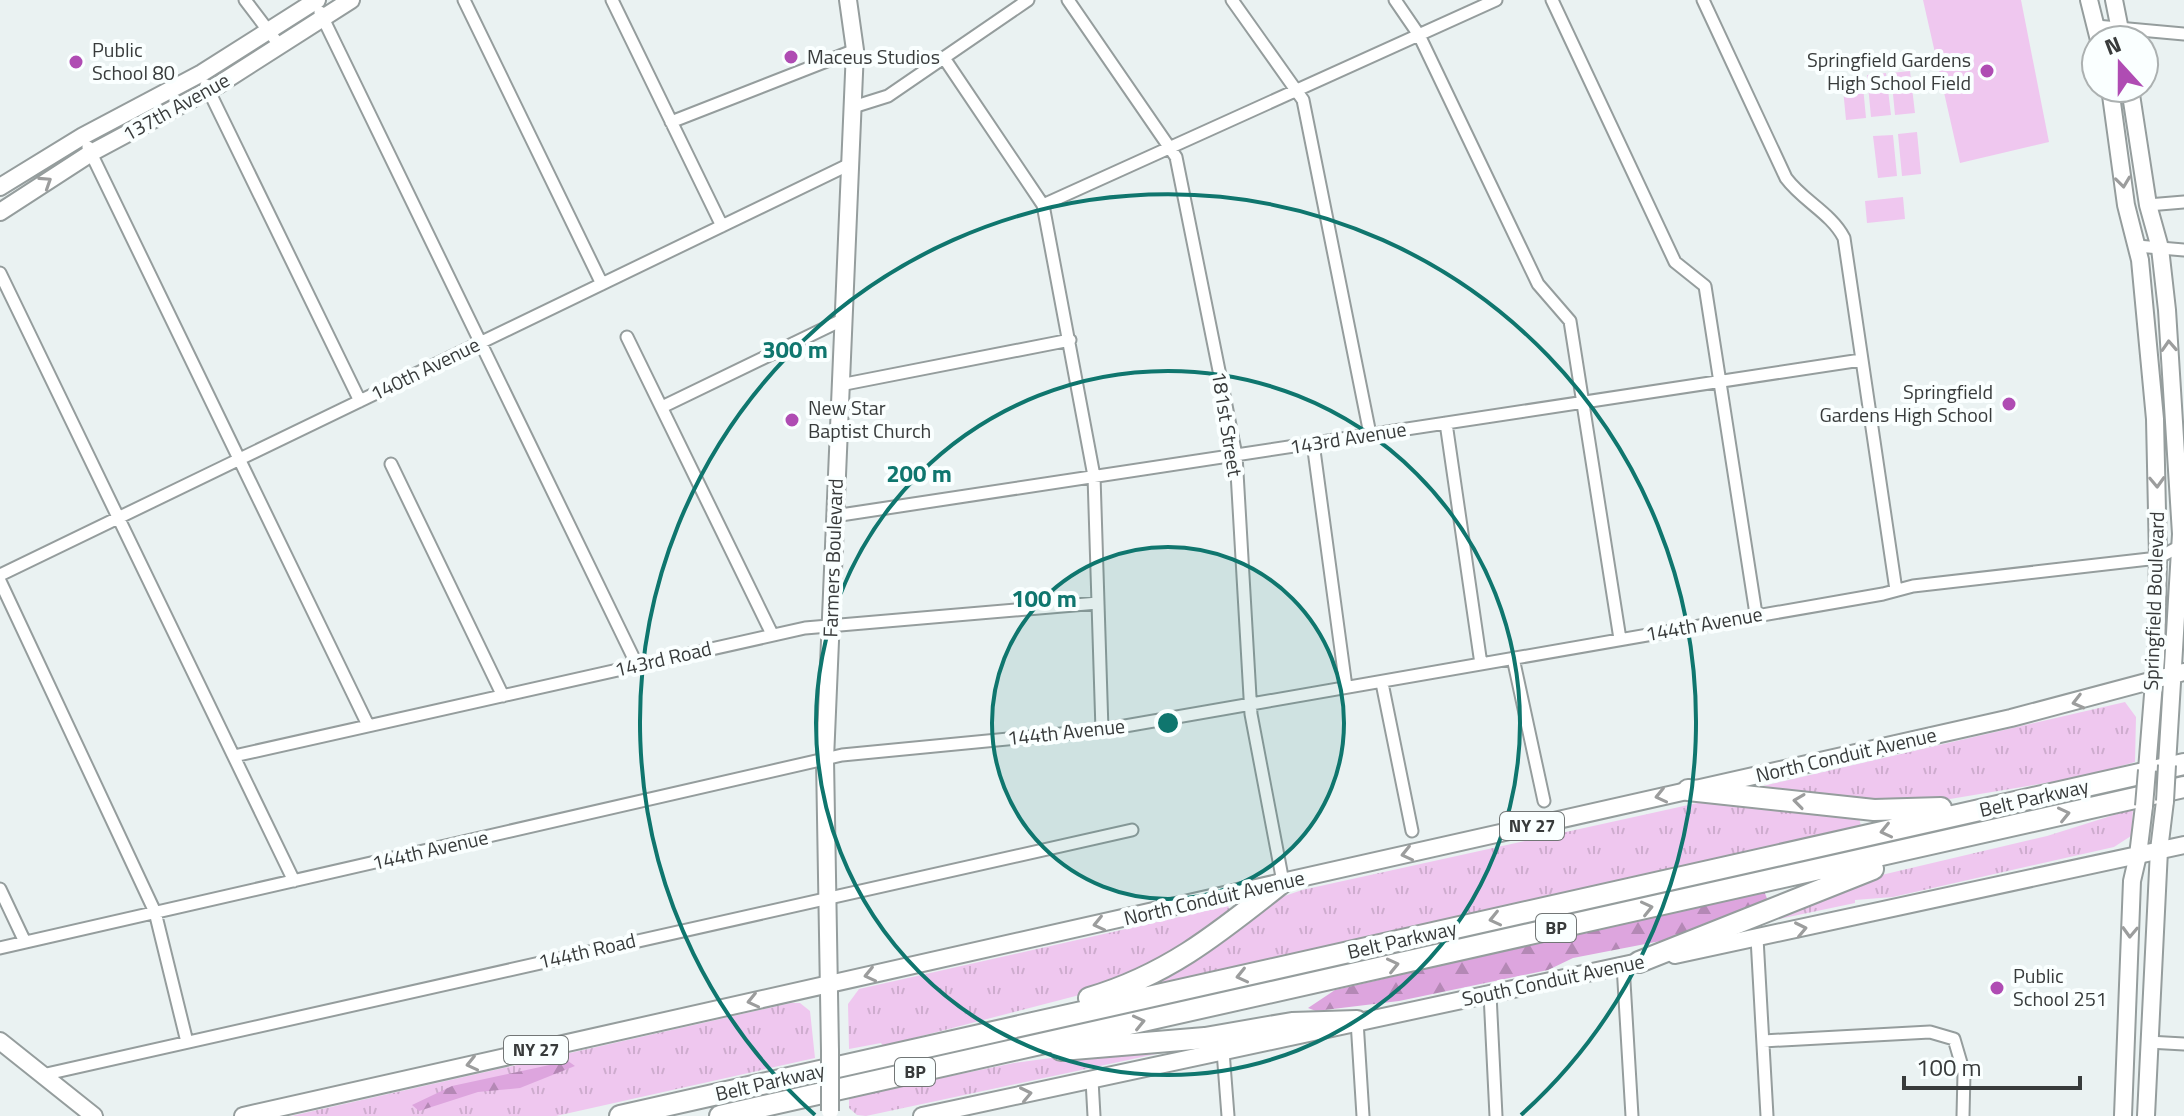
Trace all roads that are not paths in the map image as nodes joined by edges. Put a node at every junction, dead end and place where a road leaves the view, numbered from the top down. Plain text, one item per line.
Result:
1 (245, 0) edge
2 (351, 0) edge
3 (464, 0) edge
4 (612, 0) edge
5 (848, 0) edge
6 (1028, 0) edge
7 (1068, 0) edge
8 (1232, 0) edge
9 (1395, 0) edge
10 (1496, 0) edge
11 (1552, 0) edge
12 (1703, 0) edge
13 (2089, 0) edge
14 (2114, 0) edge
15 (315, 1) edge
16 (324, 18) junction
17 (2096, 24) edge
18 (2119, 24) edge
19 (268, 31) junction
20 (2160, 34) edge
21 (2184, 34) edge
22 (1419, 35) junction
23 (280, 46) junction
24 (855, 50) junction
25 (944, 58) junction
26 (202, 73) junction
27 (209, 91) junction
28 (1295, 91) junction
29 (2112, 104) edge
30 (2132, 104) edge
31 (853, 107) junction
32 (671, 122) junction
33 (83, 136) junction
34 (1170, 149) junction
35 (91, 153) junction
36 (850, 164) junction
37 (0, 187) edge
38 (2184, 202) edge
39 (1043, 205) junction
40 (2148, 205) junction
41 (0, 212) edge
42 (722, 226) junction
43 (2137, 246) junction
44 (2160, 248) junction
45 (2184, 250) edge
46 (0, 273) edge
47 (602, 284) junction
48 (842, 320) junction
49 (627, 337) dead end
50 (1070, 340) junction
51 (481, 342) junction
52 (1861, 360) junction
53 (1721, 381) junction
54 (840, 385) junction
55 (360, 401) junction
56 (1584, 402) junction
57 (2154, 405) junction
58 (662, 407) junction
59 (2178, 407) edge
60 (1446, 423) junction
61 (1370, 434) junction
62 (1313, 443) junction
63 (1236, 455) junction
64 (239, 459) junction
65 (391, 464) dead end
66 (1094, 476) junction
67 (834, 516) junction
68 (119, 518) junction
69 (2182, 545) edge
70 (2158, 558) junction
71 (0, 578) edge
72 (1896, 590) junction
73 (1098, 603) junction
74 (1756, 614) junction
75 (830, 626) junction
76 (772, 634) junction
77 (1620, 639) junction
78 (1513, 658) junction
79 (1481, 664) junction
80 (637, 665) junction
81 (2178, 674) edge
82 (2153, 681) junction
83 (1382, 683) junction
84 (1346, 687) junction
85 (503, 696) junction
86 (1250, 704) junction
87 (368, 725) junction
88 (1102, 730) junction
89 (234, 756) junction
90 (825, 759) junction
91 (2184, 764) edge
92 (2184, 787) edge
93 (1688, 790) junction
94 (1544, 801) dead end
95 (2016, 802) junction
96 (2016, 825) junction
97 (1132, 830) dead end
98 (1412, 831) dead end
99 (2184, 845) edge
100 (2159, 850) junction
101 (2138, 855) junction
102 (294, 881) junction
103 (1283, 882) junction
104 (0, 889) edge
105 (828, 896) junction
106 (155, 912) junction
107 (1757, 938) junction
108 (25, 942) junction
109 (0, 948) edge
110 (1631, 963) junction
111 (829, 984) junction
112 (1490, 994) junction
113 (1357, 1021) junction
114 (0, 1041) edge
115 (952, 1041) junction
116 (1763, 1041) junction
117 (187, 1042) junction
118 (2148, 1042) junction
119 (2184, 1044) edge
120 (1223, 1051) junction
121 (981, 1057) junction
122 (42, 1075) junction
123 (1092, 1080) junction
124 (830, 1113) edge
125 (94, 1116) edge
126 (243, 1116) edge
127 (620, 1116) edge
128 (720, 1116) edge
129 (922, 1116) edge
130 (1094, 1116) edge
131 (1228, 1116) edge
132 (1363, 1116) edge
133 (1496, 1116) edge
134 (1632, 1116) edge
135 (1767, 1116) edge
136 (1963, 1116) edge
137 (2123, 1116) edge
138 (2146, 1116) edge

1 - 19 street
2 - 16 main road, 137th Avenue
3 - 47 street
4 - 32 street
5 - 24 main road, Farmers Boulevard
6 - 25 street
7 - 34 street, 181st Street
8 - 28 street
9 - 22 street
10 - 22 street
11 - 53 street
12 - 52 street
13 - 17 main road
14 - 18 main road
15 - 16 street
15 - 19 main road, 137th Avenue
16 - 23 main road, 137th Avenue
16 - 51 street
19 - 23 street
19 - 26 main road, 137th Avenue
20 - 21 street
22 - 28 street
22 - 56 street
23 - 27 main road, 137th Avenue
24 - 31 main road, Farmers Boulevard
24 - 32 street
25 - 31 street
25 - 39 street
26 - 27 street
26 - 33 main road, 137th Avenue
27 - 35 main road, 137th Avenue
27 - 55 street
28 - 34 street
28 - 61 street
29 -> 43 main road, Springfield Boulevard
30 - 40 main road, Springfield Boulevard
31 - 36 main road, Farmers Boulevard
32 - 42 street
33 - 35 street
33 - 37 main road, 137th Avenue
34 - 39 street
34 - 63 street, 181st Street
41 -> 35 main road, 137th Avenue
35 - 64 street
36 - 42 street, 140th Avenue
36 - 48 main road, Farmers Boulevard
38 - 40 street
39 - 50 street
40 - 44 main road, Springfield Boulevard
42 - 47 street, 140th Avenue
43 - 44 street
43 - 57 main road, Springfield Boulevard
44 - 45 street
59 -> 44 main road, Springfield Boulevard
46 - 68 street
47 - 51 street, 140th Avenue
48 - 54 main road, Farmers Boulevard
48 - 58 street
49 - 58 street
50 - 54 street
50 - 66 street
51 - 55 street, 140th Avenue
51 - 80 street
52 - 53 street, 143rd Avenue
52 - 72 street
53 - 56 street, 143rd Avenue
53 - 74 street
54 - 67 main road, Farmers Boulevard
55 - 64 street, 140th Avenue
56 - 60 street, 143rd Avenue
56 - 77 street
57 - 59 street
57 -> 70 main road, Springfield Boulevard
58 - 76 street
59 - 69 main road, Springfield Boulevard
60 - 61 street, 143rd Avenue
60 - 79 street
61 - 62 street, 143rd Avenue
62 - 63 street, 143rd Avenue
62 - 84 street
63 - 66 street, 143rd Avenue
63 - 86 street, 181st Street
64 - 68 street, 140th Avenue
64 - 87 street
65 - 85 street
66 - 67 street, 143rd Avenue
66 - 73 street
67 - 75 main road, Farmers Boulevard
68 - 71 street, 140th Avenue
68 - 89 street
69 - 70 street, 144th Avenue
69 - 81 main road, Springfield Boulevard
70 - 72 street, 144th Avenue
70 - 82 main road, Springfield Boulevard
71 - 106 street
72 - 74 street, 144th Avenue
73 - 75 street, 143rd Road
73 - 88 street
74 - 77 street, 144th Avenue
75 - 76 street, 143rd Road
75 - 90 main road, Farmers Boulevard
76 - 80 street, 143rd Road
77 - 78 street, 144th Avenue
78 - 79 street, 144th Avenue
78 - 94 street
79 - 83 street, 144th Avenue
80 - 85 street, 143rd Road
81 - 82 main road, North Conduit Avenue / NY 27
81 - 100 main road, Springfield Boulevard, bridge
82 -> 93 main road, North Conduit Avenue / NY 27
82 - 101 main road, Springfield Boulevard, bridge
83 - 84 street, 144th Avenue
83 - 98 street
84 - 86 street, 144th Avenue
85 - 87 street, 143rd Road
86 - 88 street, 144th Avenue
86 - 103 street, 181st Street
87 - 89 street, 143rd Road
88 - 90 street, 144th Avenue
89 - 102 street
90 - 102 street, 144th Avenue
90 - 105 main road, Farmers Boulevard
91 - 95 highway, Belt Parkway / BP
96 -> 92 highway, Belt Parkway / BP
95 -> 93 highway
93 -> 103 main road, North Conduit Avenue / NY 27
95 -> 115 highway, Belt Parkway / BP
96 - 110 highway
121 -> 96 highway, Belt Parkway / BP
97 - 105 street, 144th Road
99 - 100 main road, South Conduit Avenue
100 - 101 main road, South Conduit Avenue
100 - 118 main road, Springfield Boulevard
107 -> 101 main road, South Conduit Avenue
101 -> 137 main road, Springfield Boulevard
102 - 106 street, 144th Avenue
103 -> 111 main road, North Conduit Avenue / NY 27
103 - 115 highway
104 - 108 street
105 - 111 main road, Farmers Boulevard
105 - 117 street, 144th Road
106 - 108 street, 144th Avenue
106 - 117 street
107 - 110 main road, South Conduit Avenue
107 - 116 street
108 - 109 street, 144th Avenue
110 - 112 main road, South Conduit Avenue
110 - 134 street
111 - 124 main road, Farmers Boulevard, bridge
111 -> 126 main road, North Conduit Avenue / NY 27
112 - 113 main road, South Conduit Avenue
112 - 133 street
113 - 120 main road, South Conduit Avenue
113 - 121 highway
113 - 132 street
114 - 122 main road
115 - 127 highway, Belt Parkway / BP
116 - 135 street
116 - 136 street
117 - 122 street, 144th Road
118 - 119 street
118 - 138 main road, Springfield Boulevard
120 - 123 main road, South Conduit Avenue
120 - 131 street
121 - 128 highway, Belt Parkway / BP
122 - 125 main road
129 -> 123 main road, South Conduit Avenue
123 - 130 street

